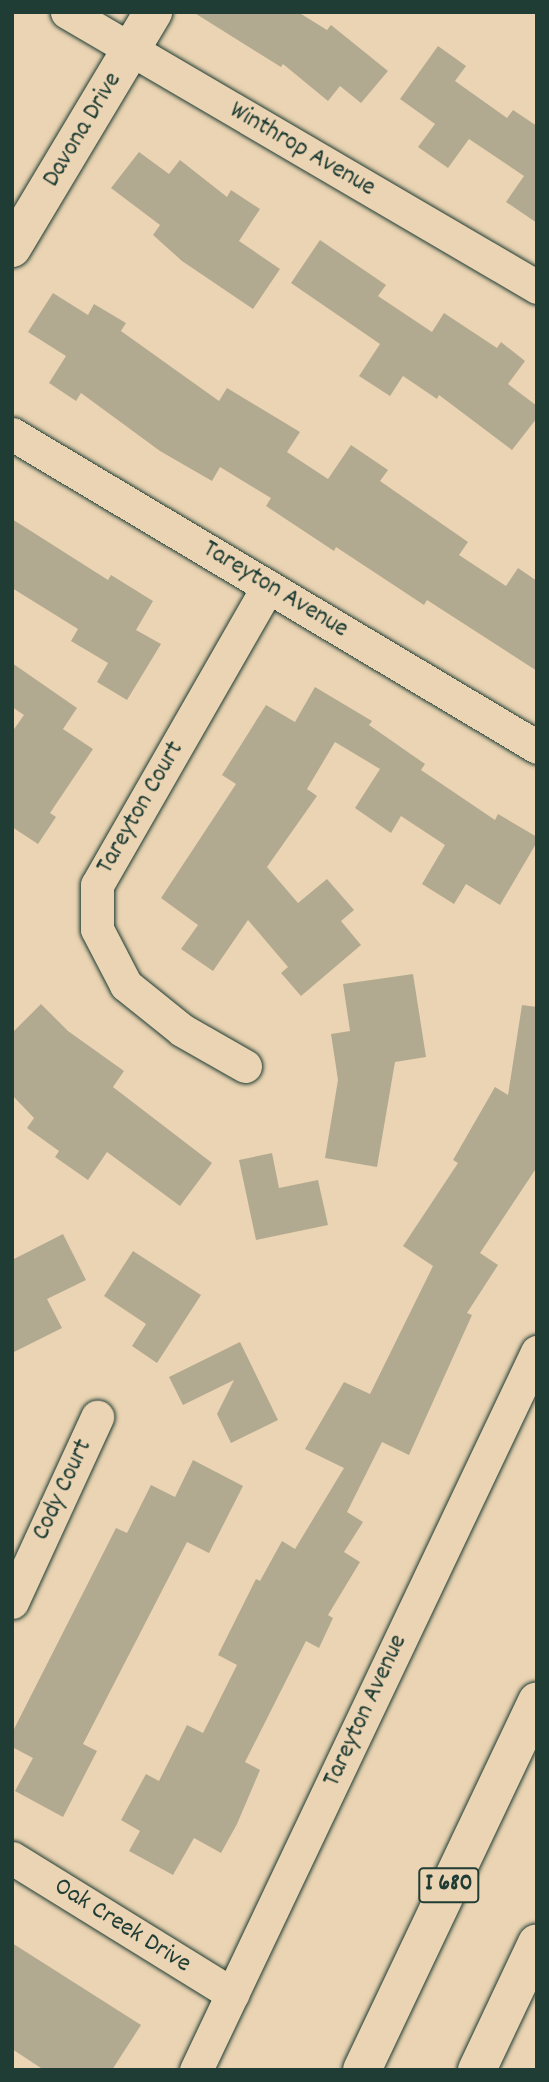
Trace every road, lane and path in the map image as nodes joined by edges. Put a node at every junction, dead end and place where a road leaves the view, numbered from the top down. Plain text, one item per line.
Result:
1 (67, 12) edge
2 (153, 12) edge
3 (131, 50) junction
4 (12, 248) edge
5 (537, 287) edge
6 (12, 435) edge
7 (268, 586) junction
8 (537, 747) edge
9 (245, 1066) dead end
10 (537, 1352) edge
11 (97, 1417) dead end
12 (12, 1602) edge
13 (537, 1700) edge
14 (12, 1858) edge
15 (537, 1943) edge
16 (232, 1994) junction
17 (196, 2070) edge
18 (362, 2070) edge
19 (477, 2070) edge

1 - 3 street, Winthrop Avenue
2 - 3 main road, Davona Drive
3 - 4 main road, Davona Drive
3 - 5 street, Winthrop Avenue
6 - 7 street, Tareyton Avenue
7 - 8 street, Tareyton Avenue
7 - 9 street, Tareyton Court
10 - 16 street, Tareyton Avenue
11 - 12 street, Cody Court
13 - 18 main road, I 680
14 - 16 street, Oak Creek Drive
15 - 19 main road
16 - 17 street, Tareyton Avenue

